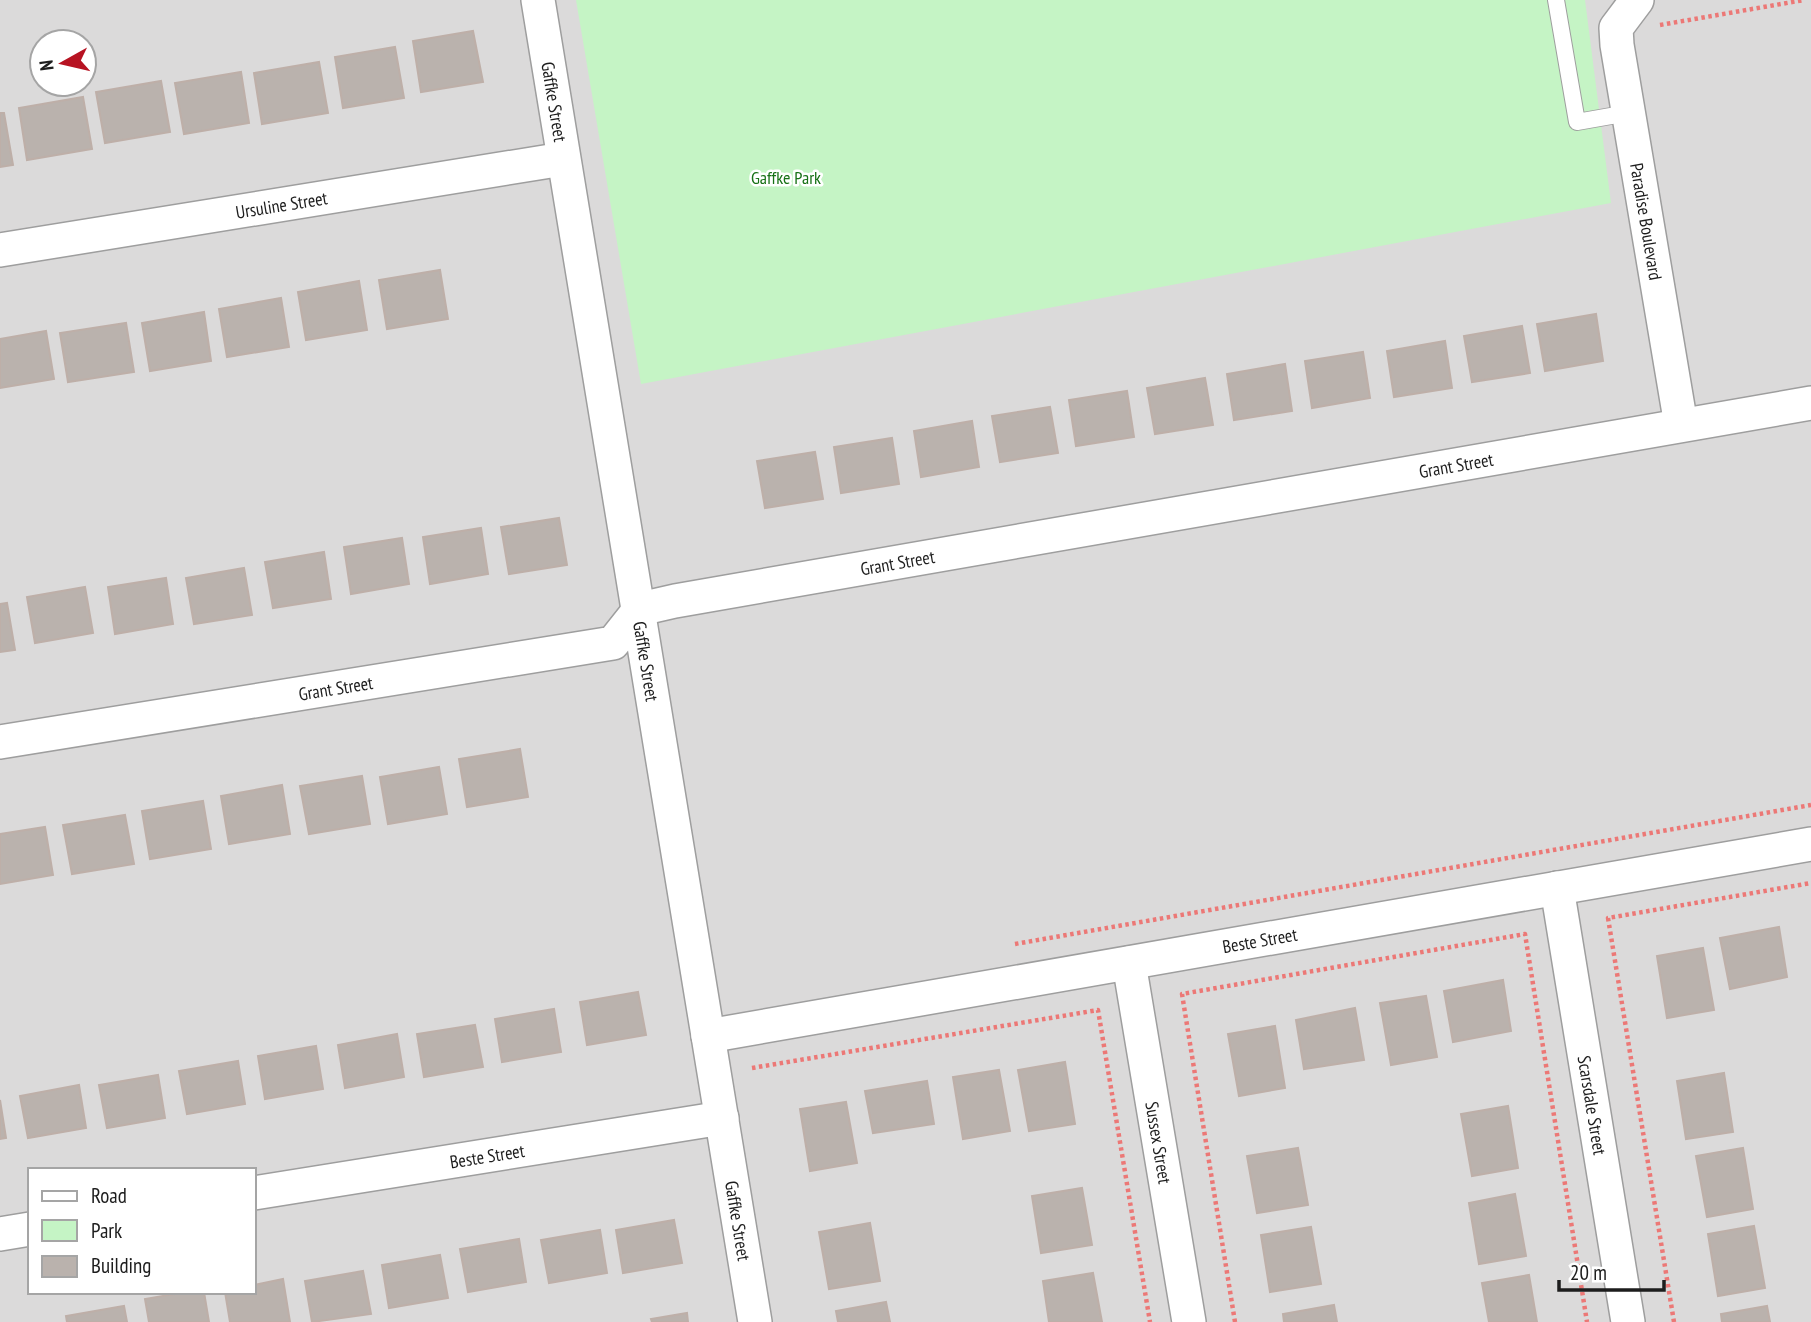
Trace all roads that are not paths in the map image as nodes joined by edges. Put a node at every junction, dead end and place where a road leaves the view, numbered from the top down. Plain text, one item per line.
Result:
1 (538, 0) edge
2 (1556, 0) edge
3 (1636, 15) edge
4 (1628, 113) junction
5 (564, 159) junction
6 (0, 250) edge
7 (1811, 403) edge
8 (1681, 425) junction
9 (640, 609) junction
10 (0, 742) edge
11 (1811, 844) edge
12 (1557, 888) junction
13 (1129, 963) junction
14 (708, 1036) junction
15 (722, 1118) junction
16 (256, 1193) edge
17 (28, 1229) edge
18 (0, 1234) edge
19 (755, 1322) edge
20 (1189, 1322) edge
21 (1629, 1322) edge

1 - 5 street, Gaffke Street
2 - 4 lane
3 - 4 street, Paradise Boulevard
4 - 8 street, Paradise Boulevard
5 - 6 street, Ursuline Street
5 - 9 street, Gaffke Street
7 - 8 street, Grant Street
8 - 9 street, Grant Street
9 - 10 street, Grant Street
9 - 14 street, Gaffke Street
11 - 12 street, Beste Street
12 - 13 street, Beste Street
12 - 21 street, Scarsdale Street
13 - 14 street, Beste Street
13 - 20 street, Sussex Street
14 - 15 street, Gaffke Street
15 - 16 street, Beste Street
15 - 19 street, Gaffke Street
17 - 18 street

